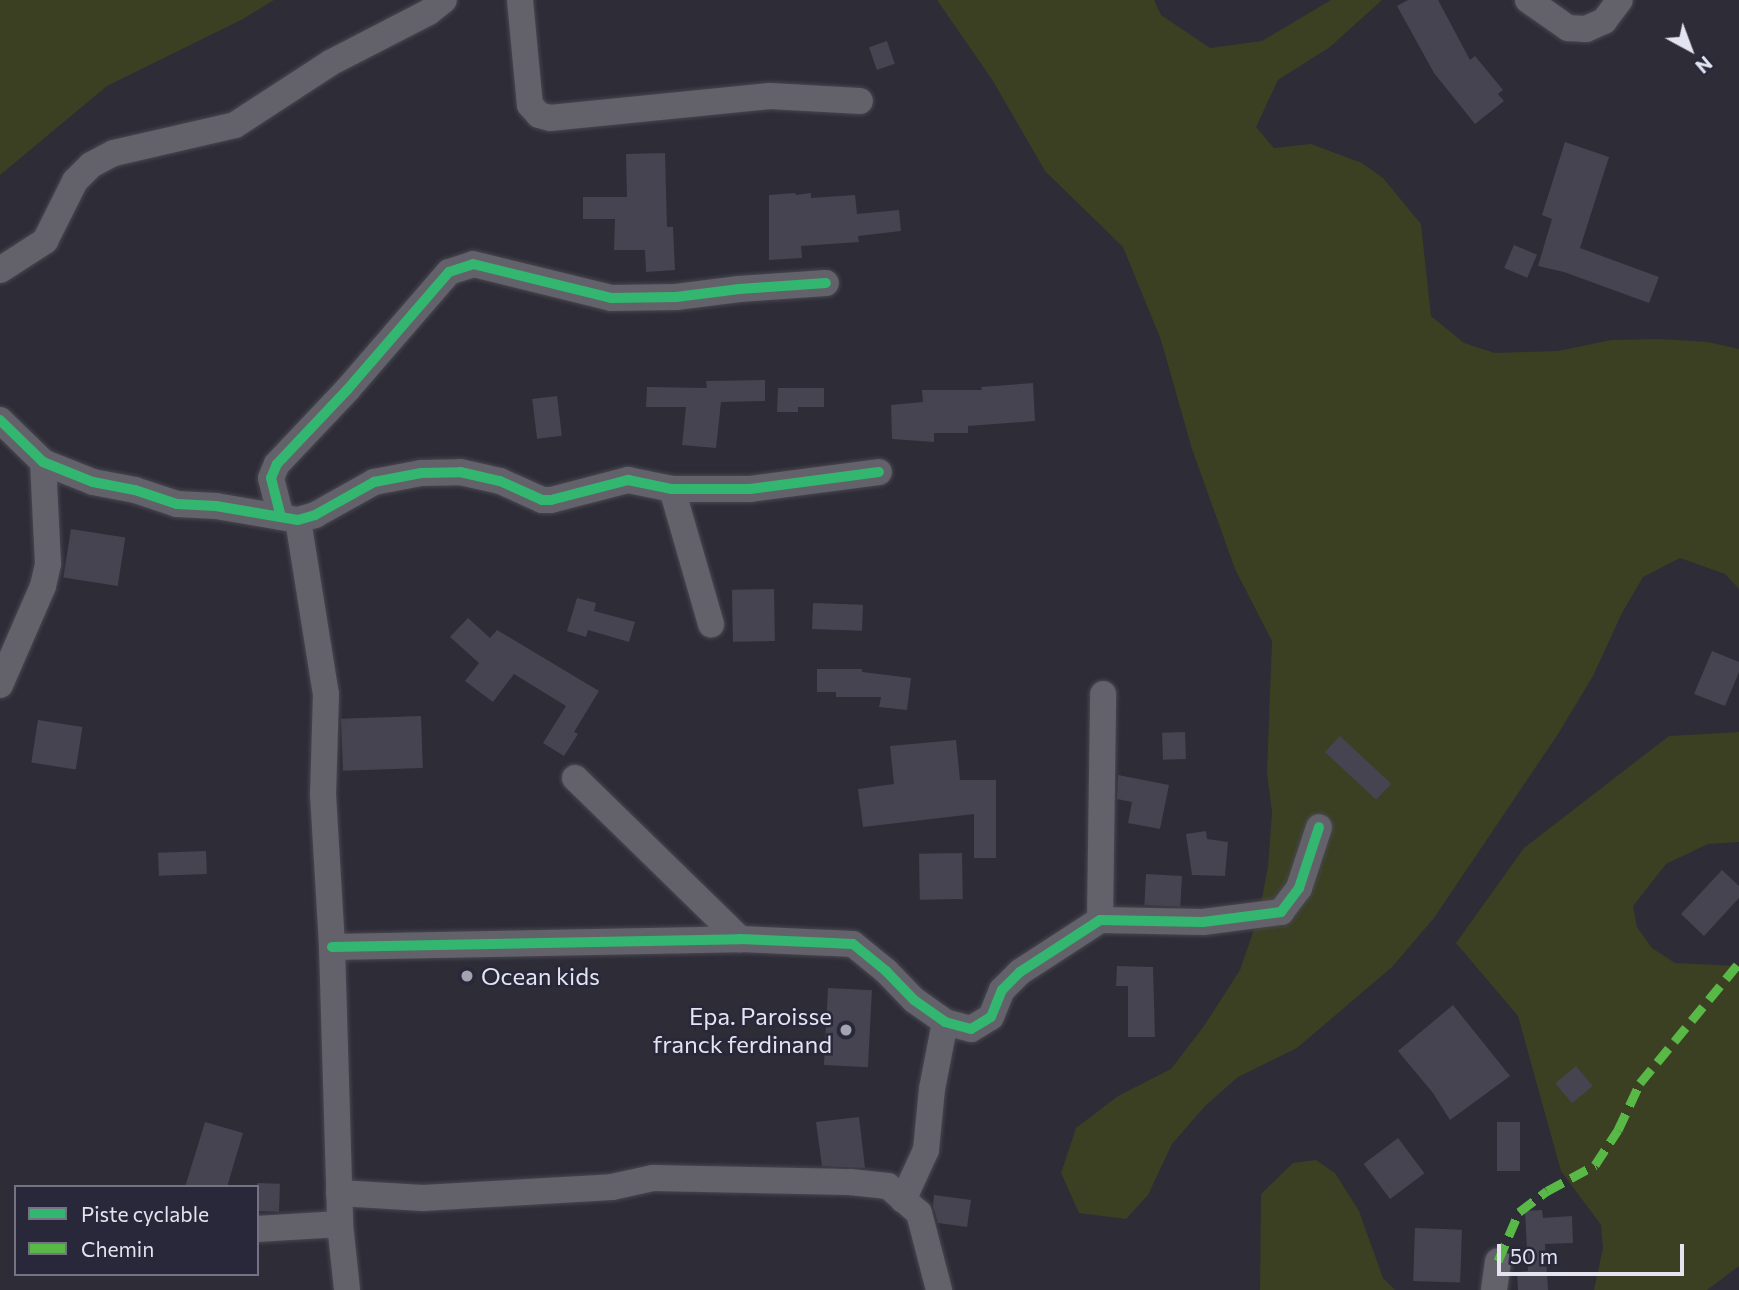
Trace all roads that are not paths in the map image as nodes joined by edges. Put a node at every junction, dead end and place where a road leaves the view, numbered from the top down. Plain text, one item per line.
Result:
1 (444, 0) edge
2 (520, 0) edge
3 (1528, 0) edge
4 (1620, 0) edge
5 (860, 101) dead end
6 (0, 270) edge
7 (826, 283) dead end
8 (0, 420) edge
9 (43, 462) junction
10 (880, 472) dead end
11 (672, 488) junction
12 (289, 518) junction
13 (711, 624) dead end
14 (0, 685) edge
15 (1103, 694) dead end
16 (575, 778) dead end
17 (1319, 827) dead end
18 (1100, 920) junction
19 (740, 939) junction
20 (332, 947) junction
21 (946, 1022) junction
22 (339, 1193) junction
23 (903, 1200) junction
24 (340, 1224) junction
25 (259, 1228) edge
26 (1498, 1261) dead end
27 (347, 1290) edge
28 (939, 1290) edge
29 (1494, 1290) edge

1 - 6 street
2 - 5 street
3 - 4 street
7 - 12 street
8 - 9 street
9 - 12 street
9 - 14 street
10 - 11 street
11 - 12 street
11 - 13 street
12 - 20 street
15 - 18 street
16 - 19 street
17 - 18 street
18 - 21 street
19 - 20 street
19 - 21 street
20 - 22 street
21 - 23 street
22 - 23 street
22 - 24 street
23 - 28 street
24 - 25 street
24 - 27 street
26 - 29 street

